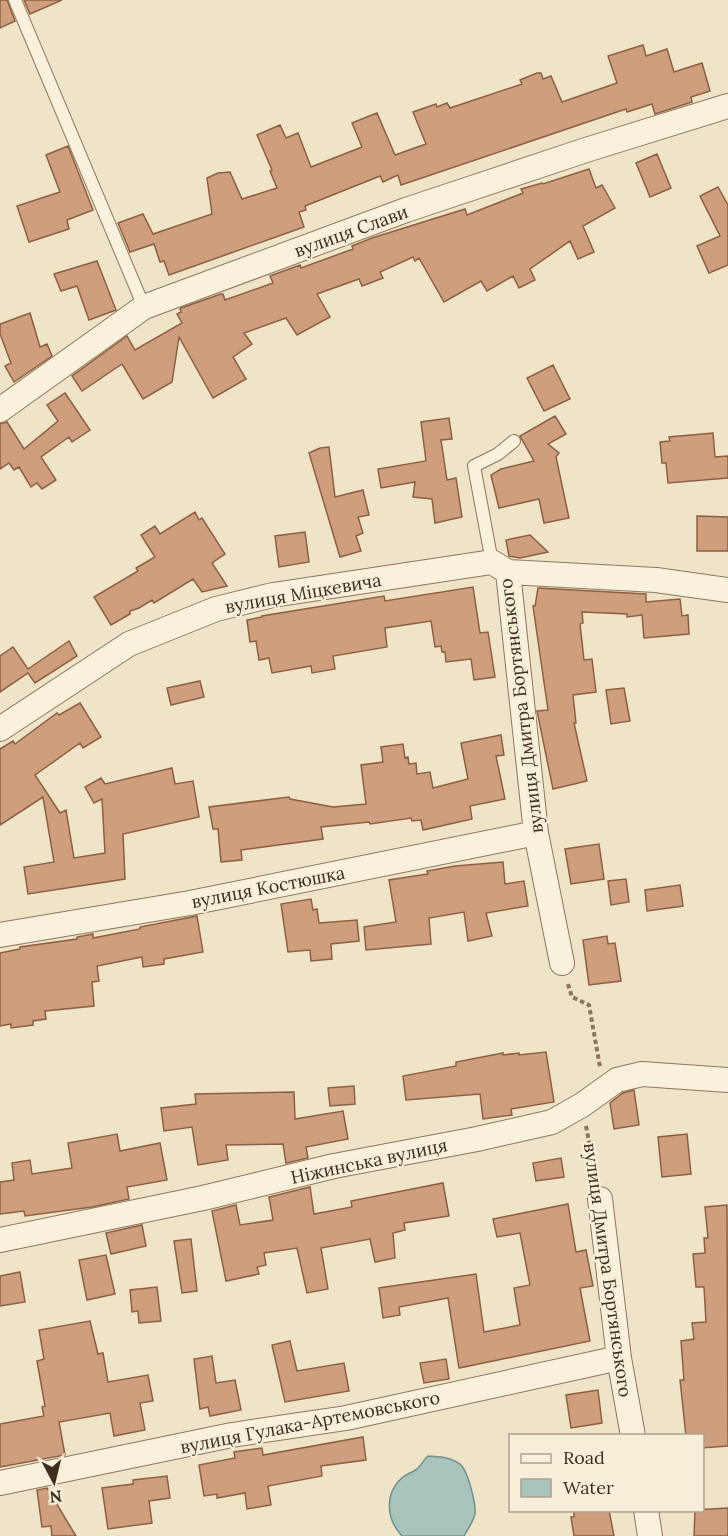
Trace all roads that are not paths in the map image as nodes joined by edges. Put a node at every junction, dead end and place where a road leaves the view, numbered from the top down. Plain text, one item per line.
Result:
1 (15, 0) edge
2 (728, 106) edge
3 (144, 307) junction
4 (0, 410) edge
5 (514, 441) dead end
6 (500, 567) junction
7 (728, 590) edge
8 (0, 729) edge
9 (536, 833) junction
10 (0, 934) edge
11 (562, 963) dead end
12 (728, 1080) edge
13 (600, 1199) road end
14 (0, 1240) edge
15 (619, 1358) junction
16 (633, 1434) edge
17 (0, 1483) edge
18 (646, 1512) edge
19 (650, 1536) edge

1 - 3 lane
2 - 3 street, вулиця Слави
3 - 4 street, вулиця Слави
5 - 6 lane, вулиця Дмитра Бортянського
6 - 7 street, вулиця Міцкевича
6 - 8 street, вулиця Міцкевича
6 - 9 street, вулиця Дмитра Бортянського
9 - 10 street, вулиця Костюшка
9 - 11 street, вулиця Дмитра Бортянського
12 - 14 street, Ніжинська вулиця
13 - 15 street, вулиця Дмитра Бортянського
15 - 16 street, вулиця Дмитра Бортянського
15 - 17 street, вулиця Гулака-Артемовського
18 - 19 street

